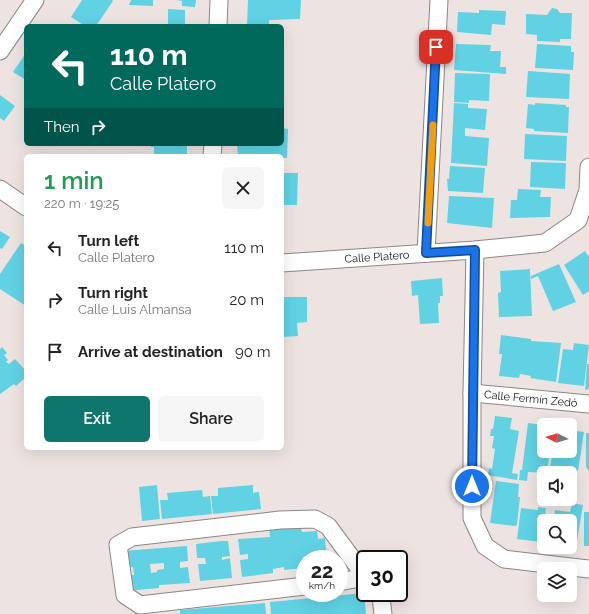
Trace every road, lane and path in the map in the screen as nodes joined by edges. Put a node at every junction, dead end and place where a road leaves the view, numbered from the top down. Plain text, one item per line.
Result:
1 (35, 0) edge
2 (219, 0) edge
3 (438, 0) edge
4 (218, 24) edge
5 (0, 51) edge
6 (589, 167) edge
7 (0, 189) edge
8 (24, 206) edge
9 (475, 250) junction
10 (426, 253) junction
11 (284, 263) edge
12 (472, 393) junction
13 (589, 404) edge
14 (345, 550) edge
15 (348, 554) edge
16 (356, 565) edge
17 (589, 569) edge
18 (296, 587) edge
19 (382, 602) edge
20 (383, 614) edge

1 - 5 street
2 - 4 street
3 - 10 street
6 - 9 street, Calle Platero
7 - 8 street
9 - 10 street, Calle Platero
9 - 12 street
10 - 11 street, Calle Platero
12 - 13 street, Calle Fermín Zedó
12 - 17 street
14 - 18 street
15 - 16 street
19 - 20 street

